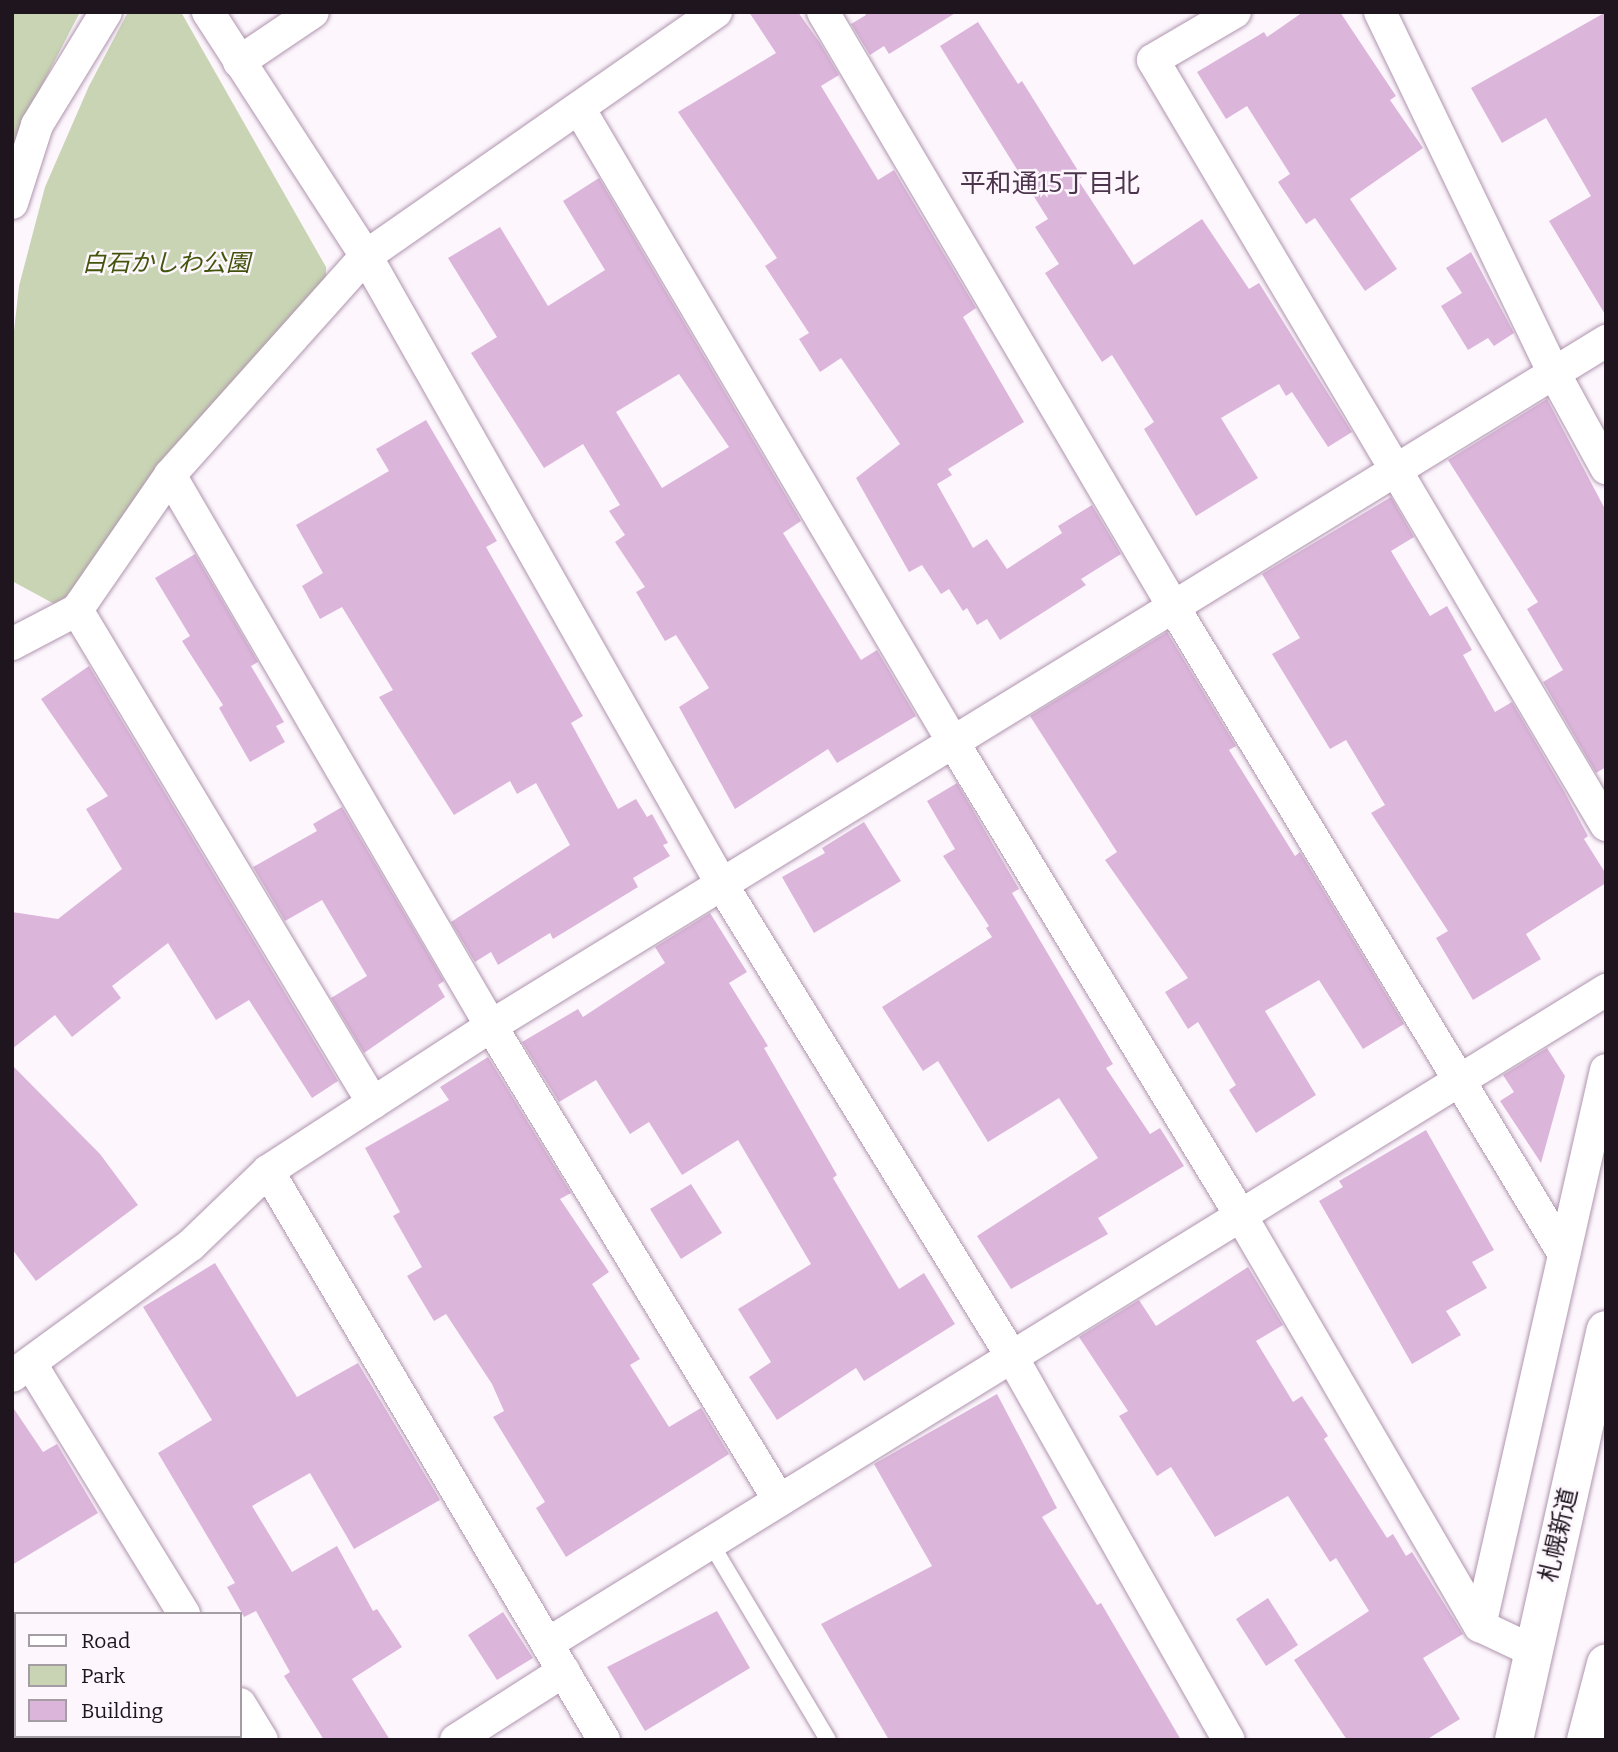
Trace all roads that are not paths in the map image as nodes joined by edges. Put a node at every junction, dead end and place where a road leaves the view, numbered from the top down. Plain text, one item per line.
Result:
1 (106, 12) edge
2 (208, 12) edge
3 (313, 12) edge
4 (716, 12) edge
5 (823, 12) edge
6 (1235, 12) edge
7 (1380, 12) edge
8 (239, 62) junction
9 (580, 110) junction
10 (12, 203) edge
11 (366, 256) junction
12 (1606, 341) edge
13 (1553, 371) junction
14 (1606, 468) edge
15 (1393, 469) junction
16 (170, 475) junction
17 (1173, 606) junction
18 (77, 610) junction
19 (12, 644) edge
20 (953, 742) junction
21 (1606, 825) edge
22 (721, 883) junction
23 (1606, 990) edge
24 (491, 1026) junction
25 (1606, 1070) edge
26 (1461, 1082) junction
27 (373, 1104) junction
28 (268, 1171) junction
29 (1241, 1216) junction
30 (1564, 1254) junction
31 (1606, 1330) edge
32 (1012, 1357) junction
33 (22, 1370) edge
34 (779, 1500) junction
35 (710, 1542) junction
36 (183, 1612) edge
37 (1480, 1626) junction
38 (547, 1644) junction
39 (1533, 1651) junction
40 (1606, 1664) edge
41 (564, 1671) junction
42 (242, 1707) edge
43 (262, 1740) edge
44 (456, 1740) edge
45 (604, 1740) edge
46 (828, 1740) edge
47 (1229, 1740) edge
48 (1514, 1740) edge
49 (1586, 1740) edge

1 - 10 street
2 - 8 street
3 - 8 street
4 - 9 street
5 - 17 street
6 - 15 street
7 - 13 street
8 - 11 street
9 - 11 street
9 - 20 street
11 - 16 street
11 - 22 street
12 - 13 street
13 - 14 street
13 - 15 street
15 - 17 street
15 - 21 street
16 - 18 street
16 - 24 street
17 - 20 street
17 - 26 street
18 - 19 street
18 - 27 street
20 - 22 street
20 - 29 street
22 - 24 street
22 - 32 street
23 - 26 street
24 - 27 street
24 - 34 street
25 - 30 street
26 - 29 street
26 - 30 street
27 - 28 street
28 - 33 street
28 - 38 street
29 - 32 street
29 - 37 street
30 - 37 street
31 - 39 highway, 札幌新道
32 - 34 street
32 - 47 street
33 - 36 street
34 - 35 street
35 - 38 street
35 - 46 lane
37 - 39 street
38 - 41 street
39 - 48 highway, 札幌新道
40 - 49 highway
41 - 44 street
41 - 45 street
42 - 43 street

